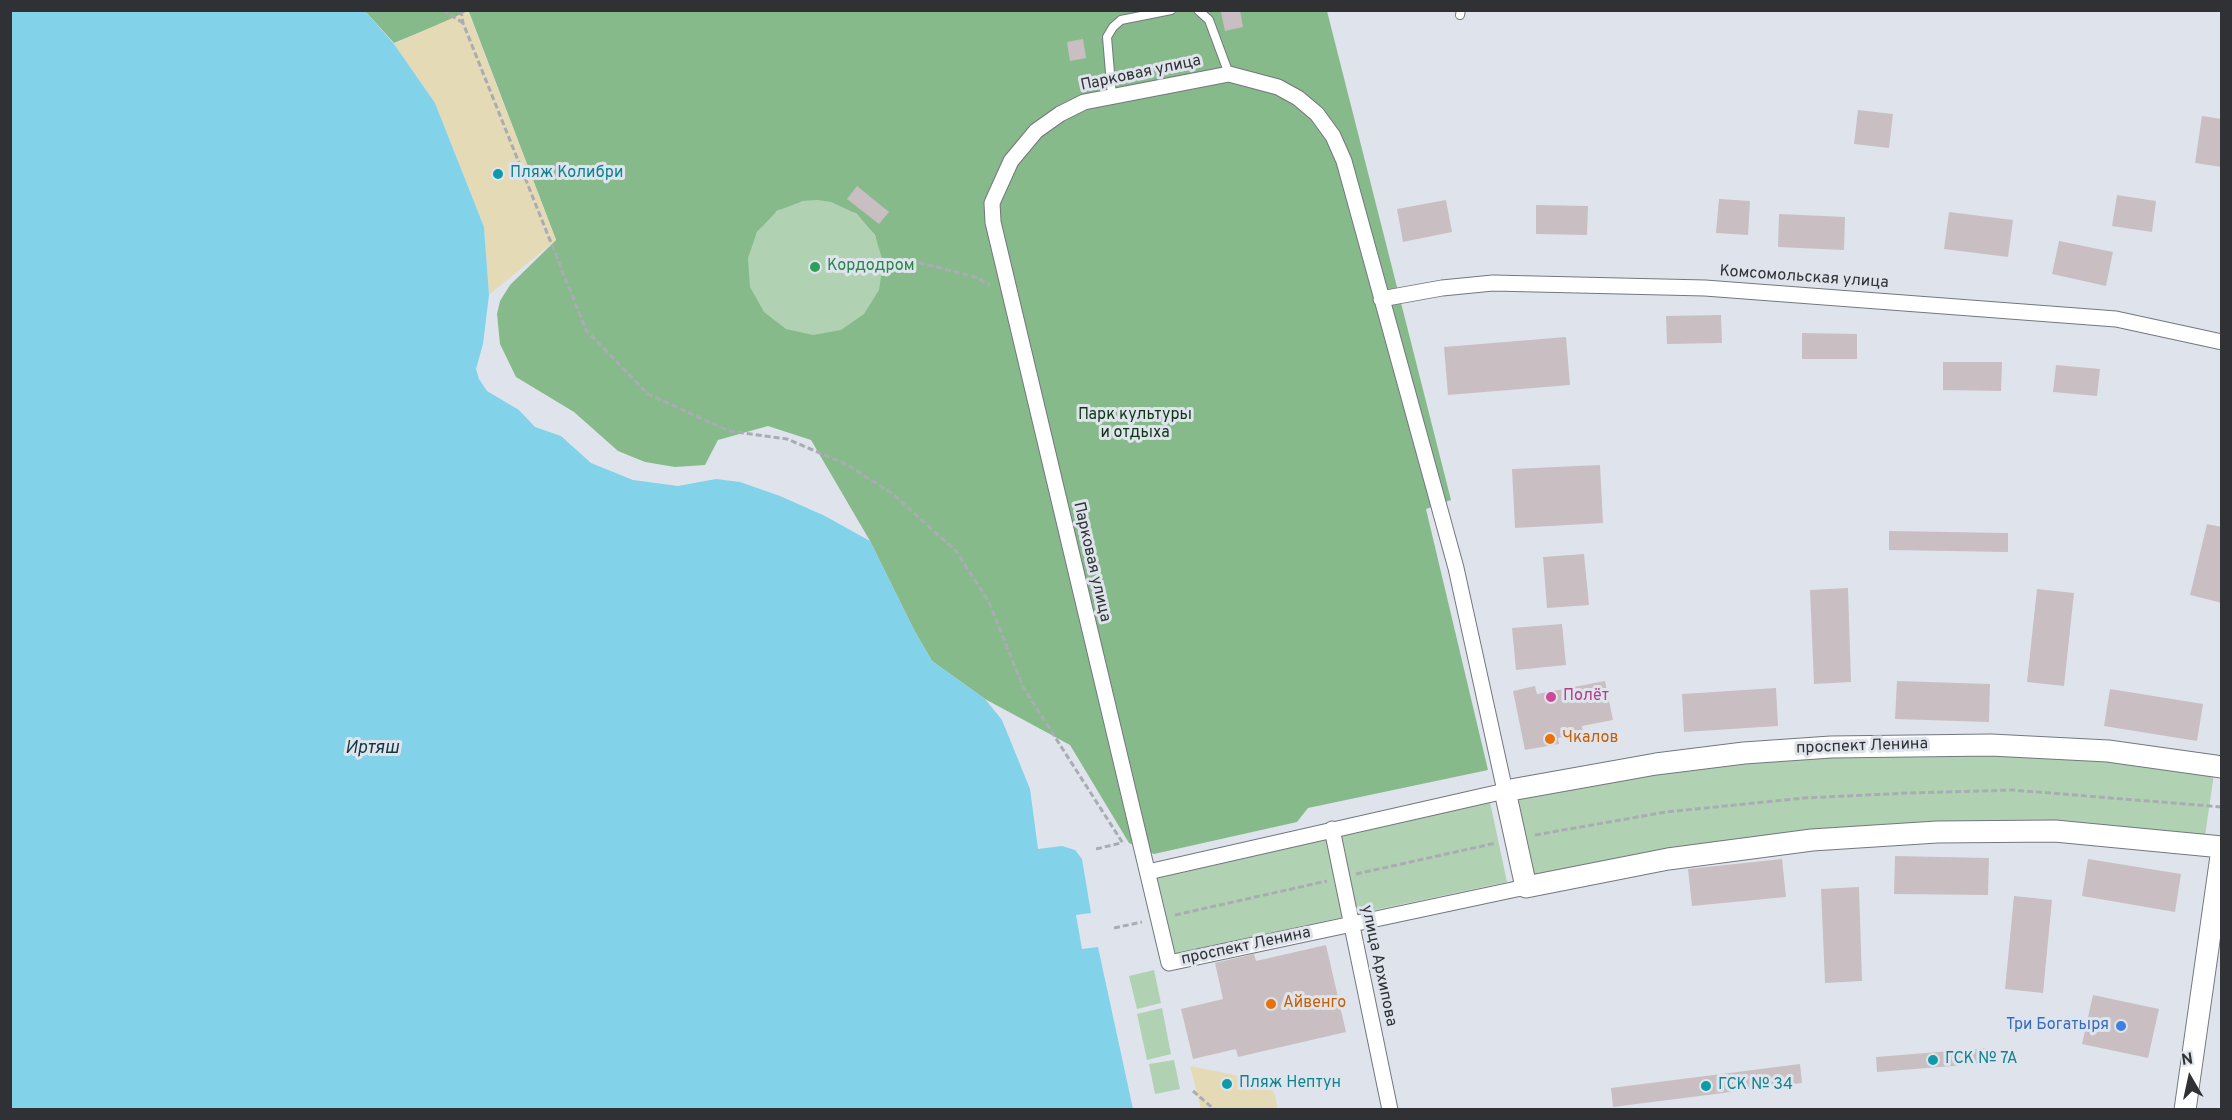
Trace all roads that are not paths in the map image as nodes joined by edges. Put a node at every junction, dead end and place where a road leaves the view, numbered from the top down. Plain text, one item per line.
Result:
1 (1171, 10) edge
2 (1198, 10) edge
3 (1229, 74) junction
4 (1112, 97) junction
5 (1382, 298) junction
6 (2222, 342) edge
7 (2222, 767) edge
8 (1505, 791) junction
9 (1332, 829) junction
10 (2222, 848) edge
11 (1147, 868) junction
12 (1526, 887) junction
13 (1351, 924) junction
14 (1390, 1110) edge
15 (2185, 1110) edge

1 - 4 lane
2 - 3 lane
3 - 4 street, Парковая улица
3 - 5 street, Парковая улица
4 - 11 street, Парковая улица
5 - 6 street, Комсомольская улица
5 - 8 street, Парковая улица
7 - 8 street, проспект Ленина
8 - 9 street, проспект Ленина
8 - 12 street
9 - 11 street, проспект Ленина
9 - 13 street, улица Архипова
10 - 12 street, проспект Ленина
10 - 15 street
11 - 13 street, проспект Ленина
12 - 13 street, проспект Ленина
13 - 14 street, улица Архипова

